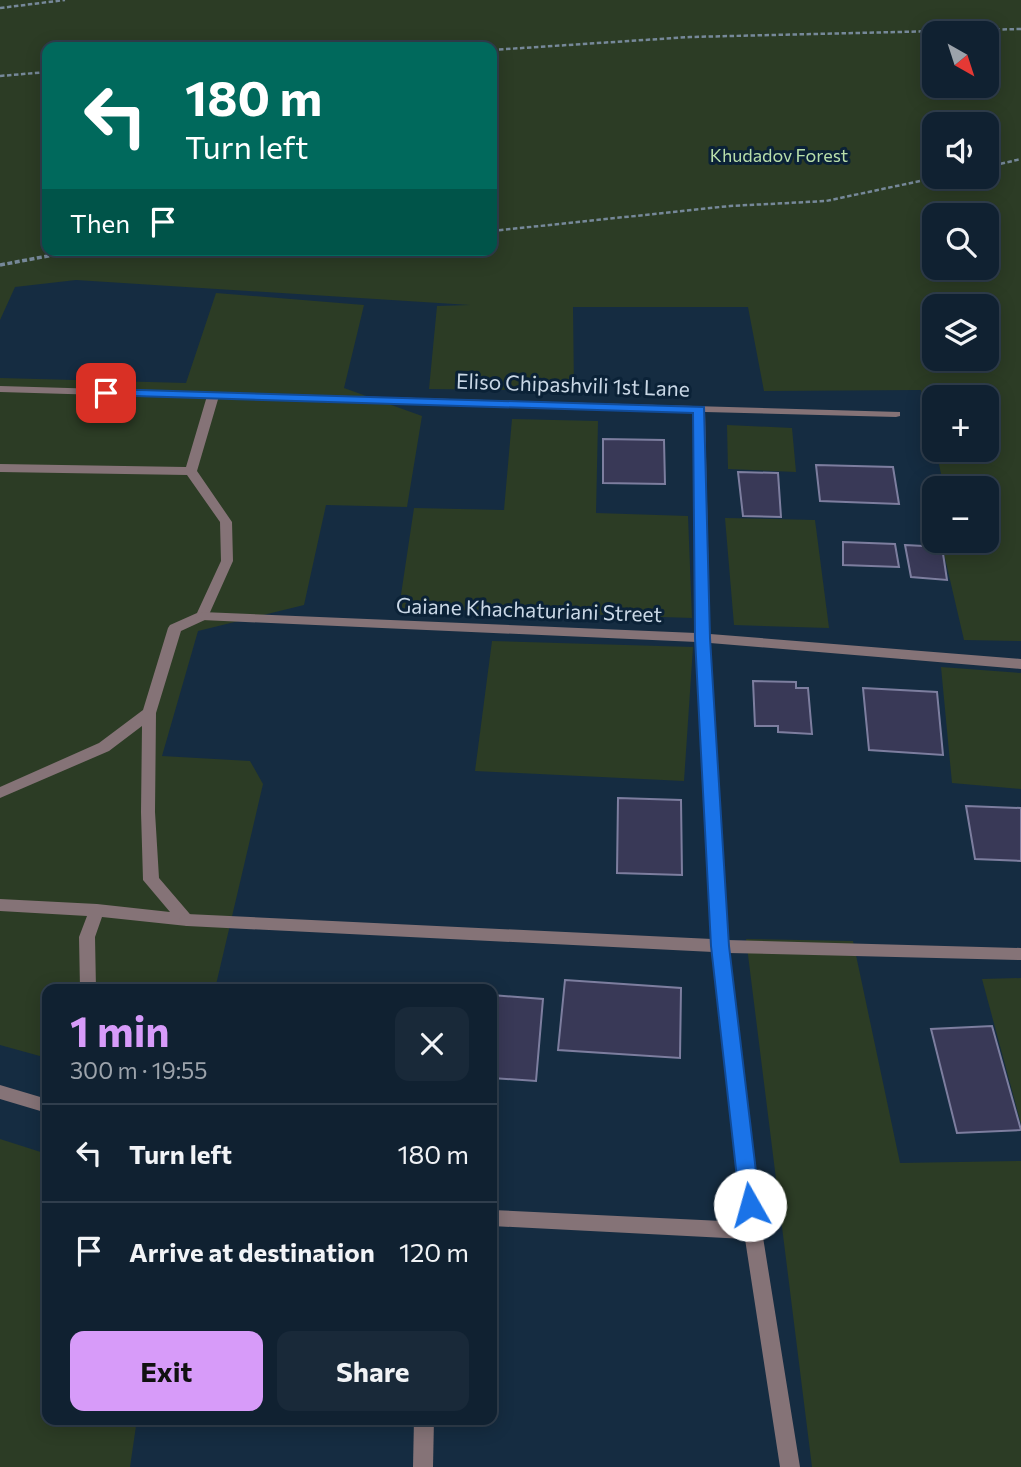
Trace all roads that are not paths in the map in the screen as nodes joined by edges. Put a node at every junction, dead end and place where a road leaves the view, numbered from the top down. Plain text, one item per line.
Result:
1 (0, 389) edge
2 (213, 396) junction
3 (699, 410) junction
4 (896, 414) dead end
5 (0, 468) edge
6 (191, 471) junction
7 (202, 616) junction
8 (703, 638) junction
9 (1021, 664) edge
10 (149, 713) junction
11 (0, 793) edge
12 (0, 905) edge
13 (97, 909) junction
14 (187, 920) junction
15 (720, 946) junction
16 (1021, 954) edge
17 (88, 984) edge
18 (0, 1093) edge
19 (42, 1105) edge
20 (497, 1218) edge
21 (753, 1231) junction
22 (424, 1425) edge
23 (423, 1467) edge
24 (790, 1467) edge

1 - 2 street, Eliso Chipashvili 1st Lane
2 - 3 street, Eliso Chipashvili 1st Lane
2 - 6 street
3 - 4 street
3 - 8 street, Eliso Chipashvili 1st Lane
5 - 6 street
6 - 7 street
7 - 8 street, Gaiane Khachaturiani Street
7 - 10 street
8 - 9 street, Gaiane Khachaturiani Street
8 - 15 street, Eliso Chipashvili 1st Lane
10 - 11 street
10 - 14 street
12 - 13 street
13 - 14 street
13 - 17 street
14 - 15 street
15 - 16 street
15 - 21 street, Eliso Chipashvili 1st Lane
18 - 19 street
20 - 21 street
21 - 24 street, Eliso Chipashvili 1st Lane
22 - 23 street

